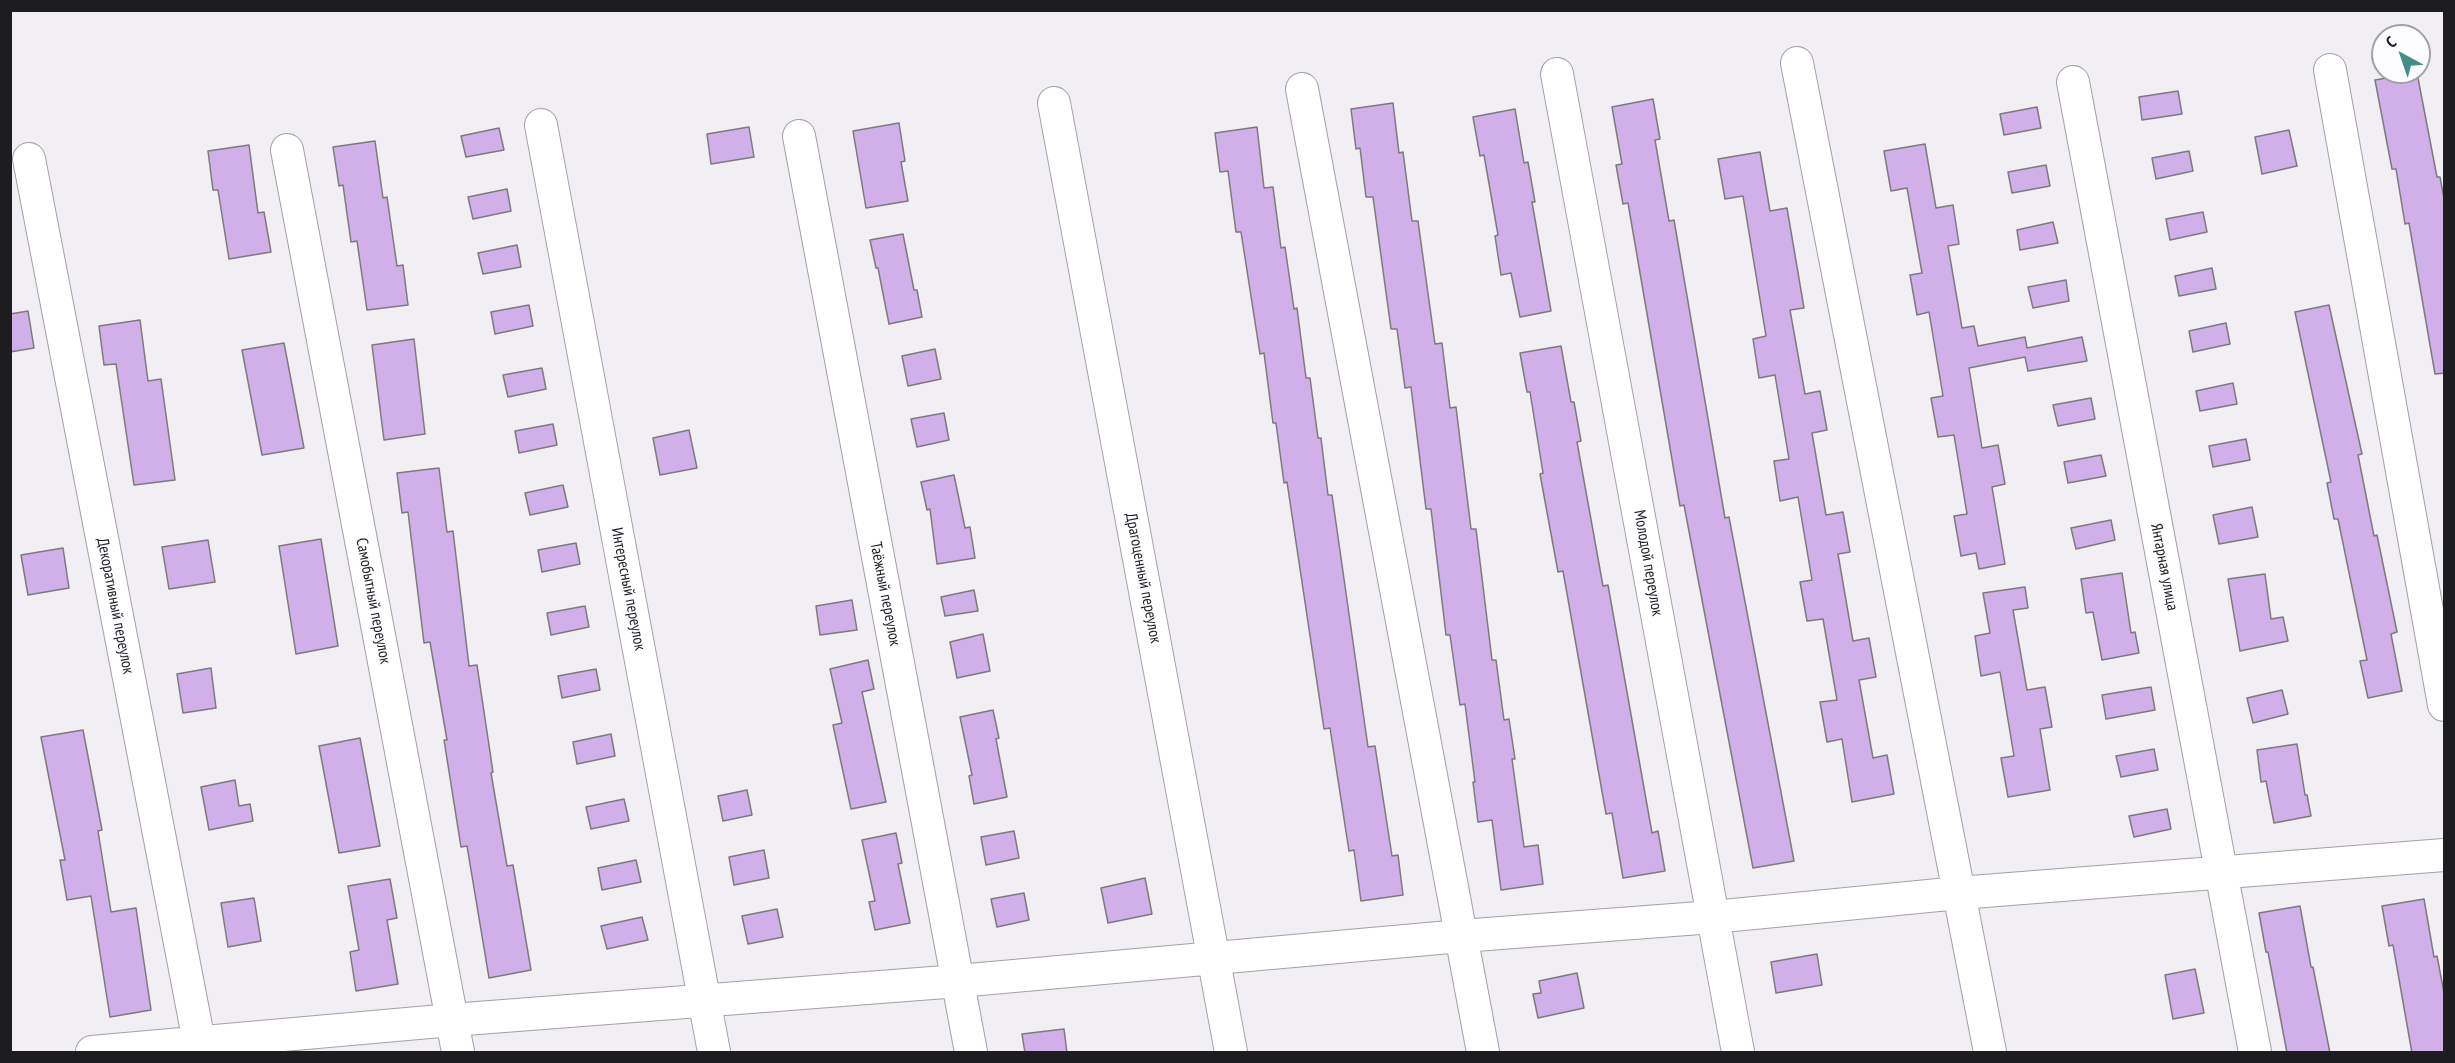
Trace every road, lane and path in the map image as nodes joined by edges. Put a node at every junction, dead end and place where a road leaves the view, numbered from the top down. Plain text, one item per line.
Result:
1 (1797, 63) dead end
2 (2330, 70) dead end
3 (1557, 74) dead end
4 (2073, 82) dead end
5 (1302, 89) dead end
6 (1054, 102) dead end
7 (541, 125) dead end
8 (799, 136) dead end
9 (287, 150) dead end
10 (29, 159) dead end
11 (2445, 705) edge
12 (2445, 855) edge
13 (2222, 874) junction
14 (1959, 893) junction
15 (1713, 917) junction
16 (1461, 936) junction
17 (1213, 958) junction
18 (958, 981) junction
19 (704, 999) junction
20 (452, 1020) junction
21 (200, 1048) edge
22 (92, 1053) edge
23 (458, 1053) edge
24 (714, 1053) edge
25 (971, 1053) edge
26 (1231, 1053) edge
27 (1483, 1053) edge
28 (1738, 1053) edge
29 (1990, 1053) edge
30 (2255, 1053) edge

1 - 14 street
2 - 11 street
3 - 15 street, Молодой переулок
4 - 13 street, Янтарная улица
5 - 16 street
6 - 17 street, Драгоценный переулок
7 - 19 street, Интересный переулок
8 - 18 street, Таёжный переулок
9 - 20 street, Самобытный переулок
10 - 21 street, Декоративный переулок
12 - 13 street
13 - 14 street
13 - 30 street, Янтарная улица
14 - 15 street
14 - 29 street
15 - 16 street
15 - 28 street, Молодой переулок
16 - 17 street
16 - 27 street
17 - 18 street
17 - 26 street, Драгоценный переулок
18 - 19 street
18 - 25 street, Таёжный переулок
19 - 20 street
19 - 24 street, Интересный переулок
20 - 21 street
20 - 23 street, Самобытный переулок
21 - 22 street

